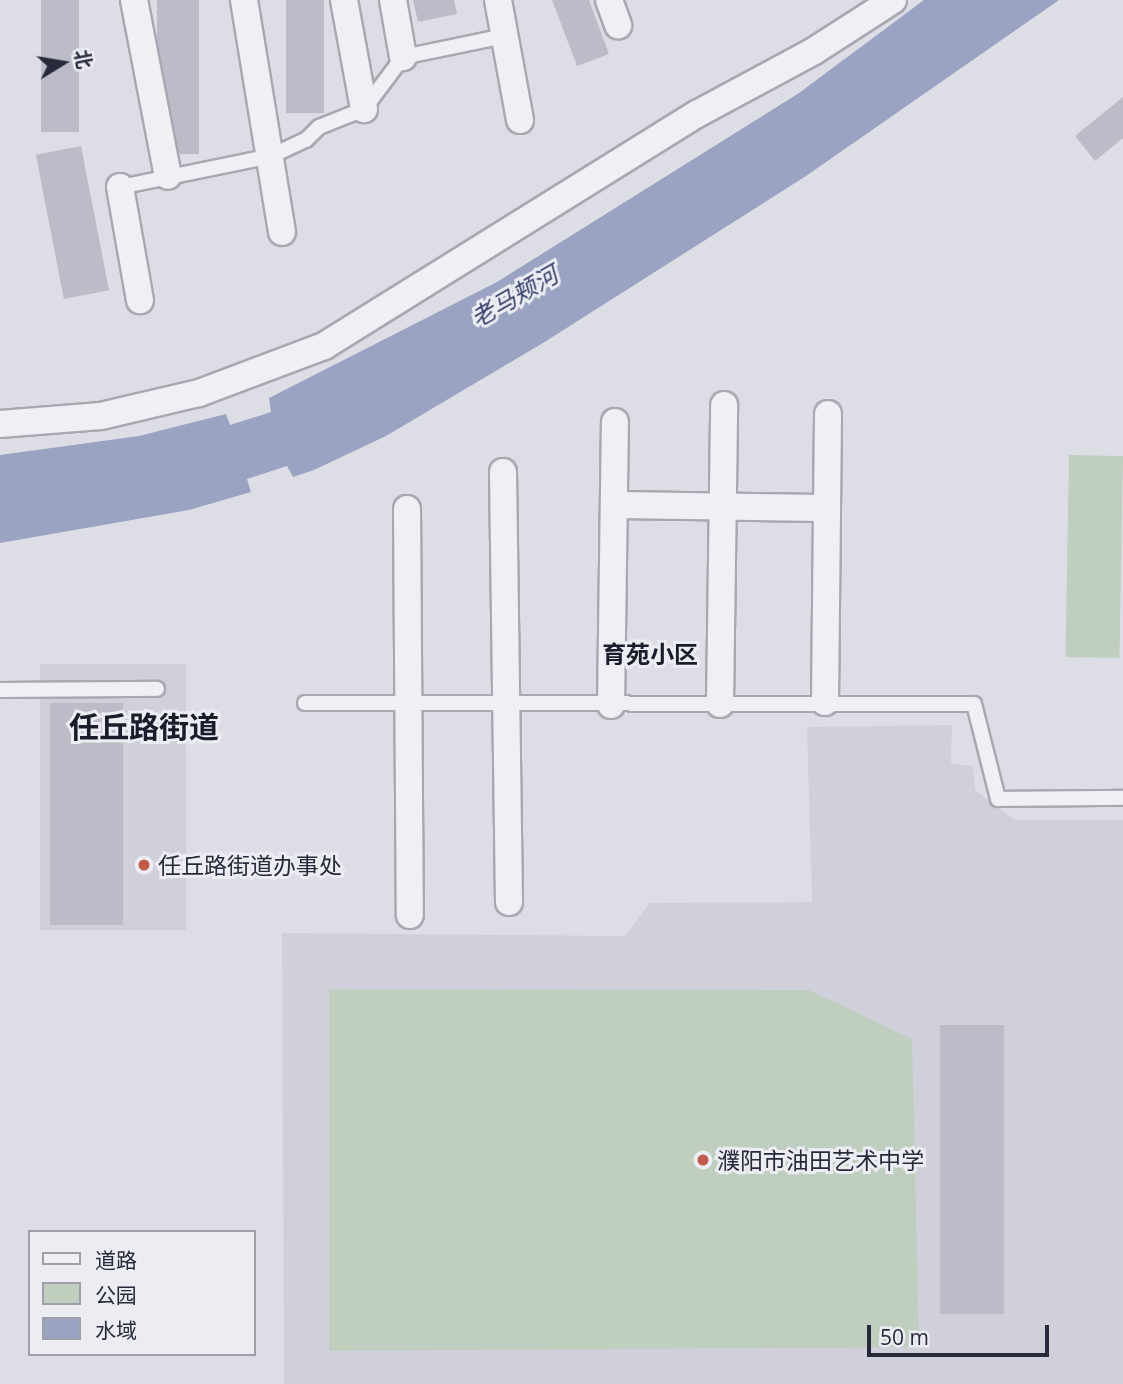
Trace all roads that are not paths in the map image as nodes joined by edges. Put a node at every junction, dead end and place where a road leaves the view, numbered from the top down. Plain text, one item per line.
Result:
1 (134, 0) edge
2 (244, 0) edge
3 (344, 0) edge
4 (393, 0) edge
5 (498, 0) edge
6 (609, 0) edge
7 (893, 0) edge
8 (618, 25) dead end
9 (504, 36) junction
10 (403, 57) junction
11 (364, 109) junction
12 (520, 120) dead end
13 (271, 156) junction
14 (169, 176) junction
15 (120, 187) joint
16 (282, 232) dead end
17 (140, 300) dead end
18 (724, 405) dead end
19 (828, 414) dead end
20 (615, 422) dead end
21 (0, 424) edge
22 (503, 472) dead end
23 (614, 505) junction
24 (722, 506) junction
25 (826, 508) junction
26 (407, 509) dead end
27 (157, 689) dead end
28 (0, 690) edge
29 (825, 702) junction
30 (305, 703) dead end
31 (720, 704) junction
32 (408, 705) junction
33 (507, 705) junction
34 (611, 705) junction
35 (1123, 798) edge
36 (509, 902) dead end
37 (410, 915) dead end

1 - 14 street
2 - 13 street
3 - 11 street
4 - 10 street
5 - 9 street
6 - 8 street
7 - 21 street
9 - 10 lane
9 - 12 street
10 - 11 lane
11 - 13 lane
13 - 14 lane
13 - 16 street
14 - 15 lane
15 - 17 street
18 - 24 street
19 - 25 street
20 - 23 street
22 - 33 street
23 - 24 street
23 - 34 street
24 - 25 street
24 - 31 street
25 - 29 street
26 - 32 street
27 - 28 lane
29 - 31 lane
29 - 35 lane
30 - 32 lane
31 - 34 lane
32 - 33 lane
32 - 37 street
33 - 34 lane
33 - 36 street

